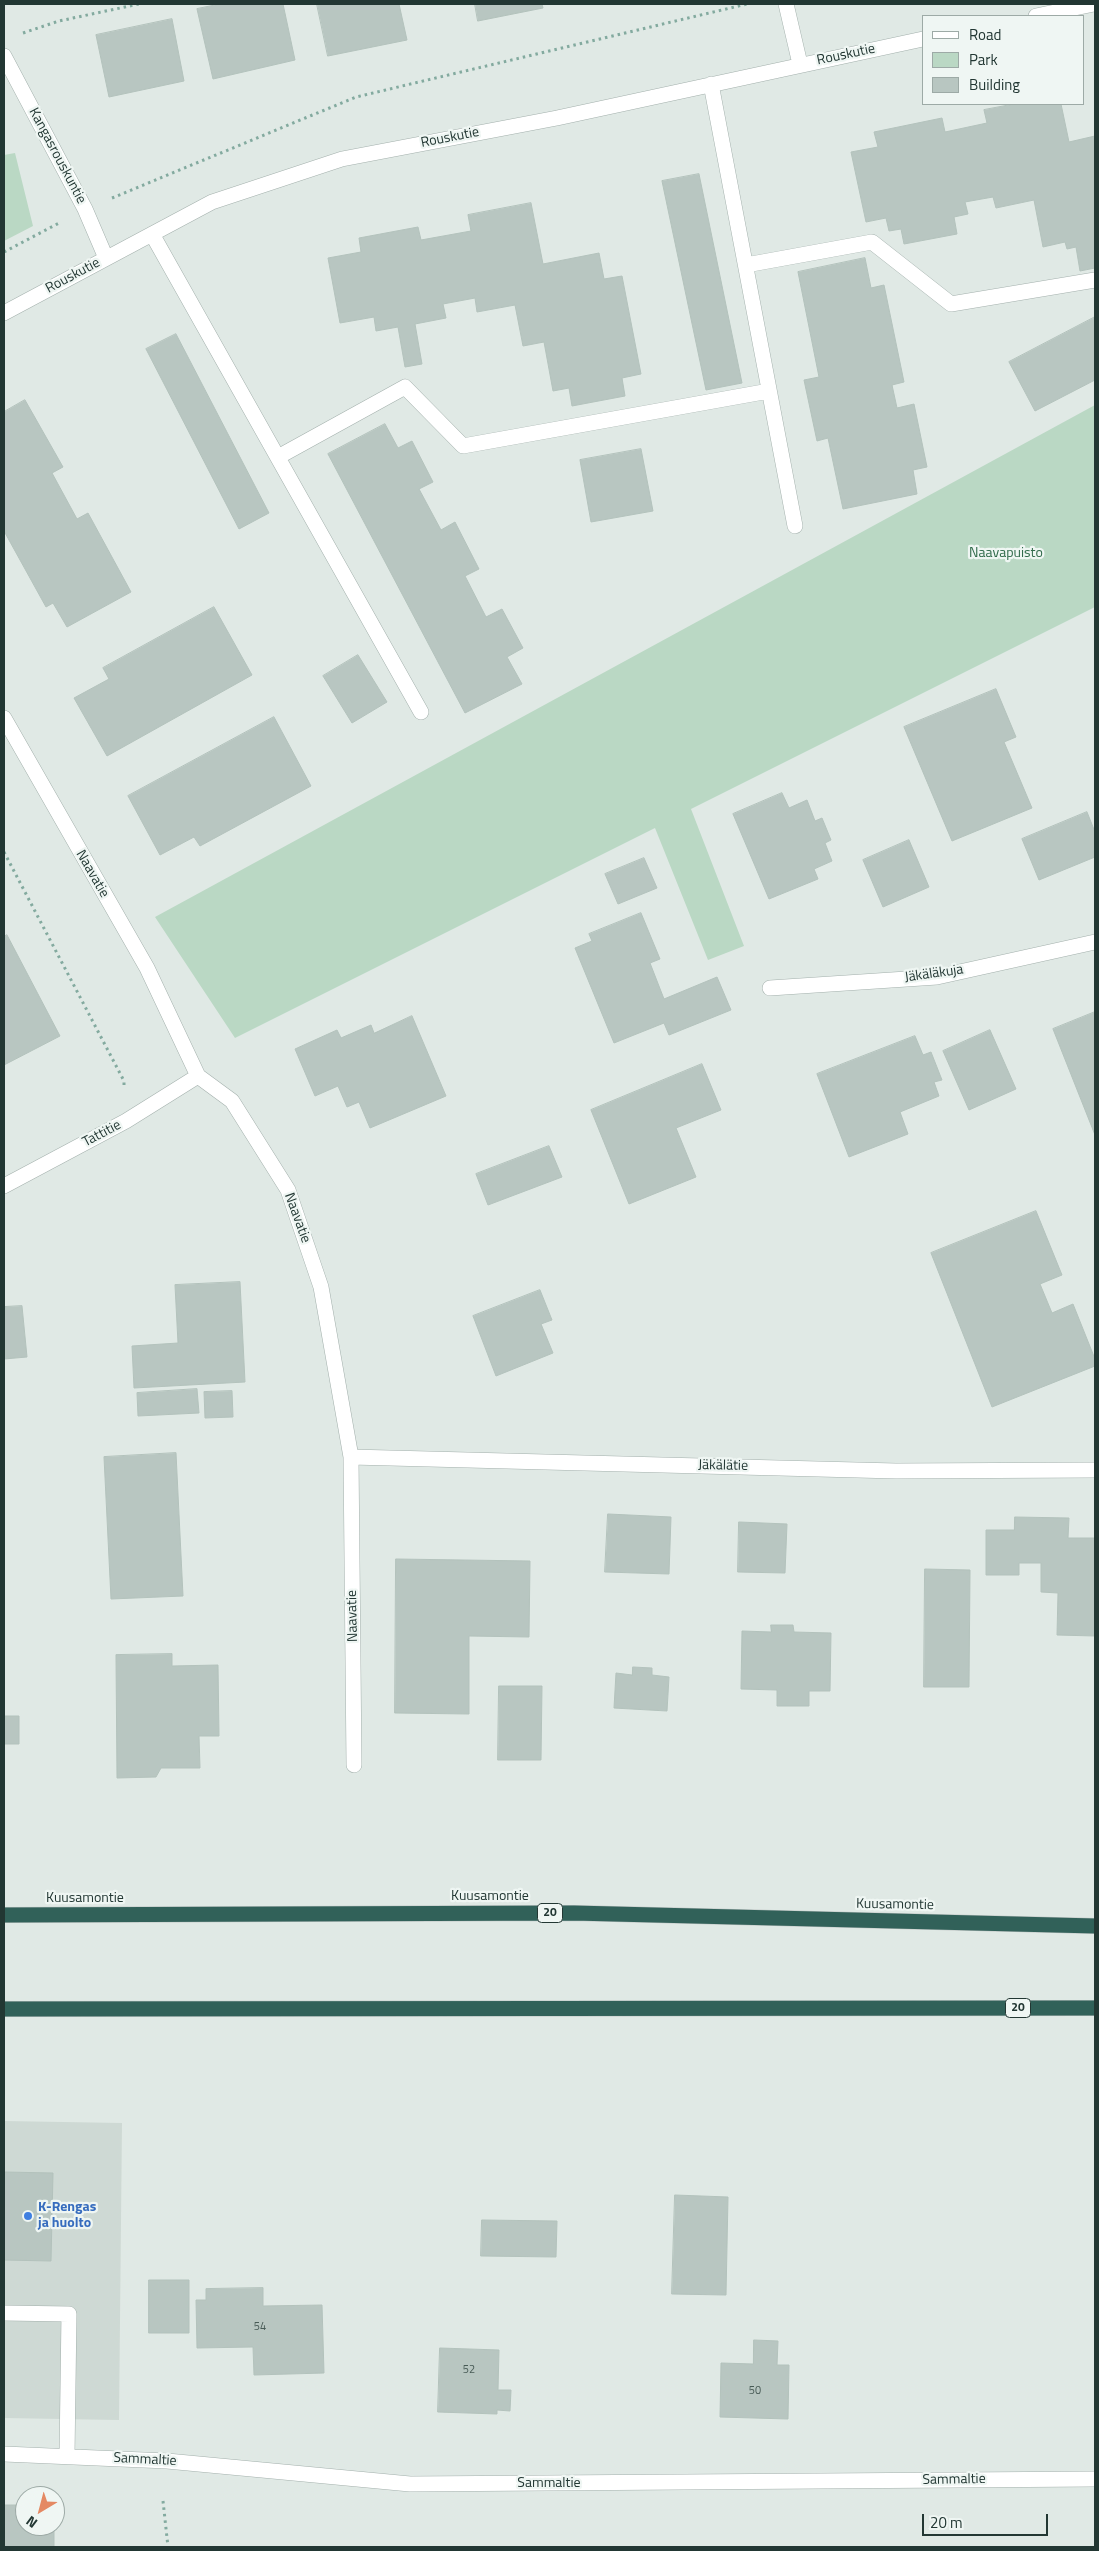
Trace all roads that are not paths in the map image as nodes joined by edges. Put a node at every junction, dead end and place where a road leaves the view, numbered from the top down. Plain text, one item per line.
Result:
1 (786, 4) edge
2 (1094, 4) edge
3 (1041, 15) edge
4 (922, 39) edge
5 (4, 56) edge
6 (800, 64) junction
7 (711, 84) junction
8 (152, 234) junction
9 (106, 258) junction
10 (746, 266) junction
11 (1095, 280) edge
12 (4, 313) edge
13 (769, 391) junction
14 (278, 457) junction
15 (795, 526) dead end
16 (421, 712) dead end
17 (4, 718) edge
18 (1095, 942) edge
19 (770, 988) dead end
20 (198, 1076) junction
21 (4, 1186) edge
22 (351, 1457) junction
23 (1095, 1470) edge
24 (354, 1765) dead end
25 (4, 1915) edge
26 (1095, 1926) edge
27 (1095, 2008) edge
28 (4, 2009) edge
29 (4, 2313) edge
30 (4, 2454) edge
31 (67, 2456) junction
32 (1095, 2479) edge

1 - 6 street
2 - 3 street
4 - 6 street, Rouskutie
5 - 9 street, Kangasrouskuntie
6 - 7 street, Rouskutie
7 - 8 street, Rouskutie
7 - 10 street
8 - 9 street, Rouskutie
8 - 14 street
9 - 12 street, Rouskutie
10 - 11 street
10 - 13 street
13 - 14 street
13 - 15 street
14 - 16 street
17 - 20 street, Naavatie
18 - 19 street, Jäkäläkuja
20 - 21 street, Tattitie
20 - 22 street, Naavatie
22 - 23 street, Jäkälätie
22 - 24 street, Naavatie
25 - 26 highway, Kuusamontie / 20
27 - 28 highway, 20
29 - 31 street
30 - 31 street, Sammaltie
31 - 32 street, Sammaltie

